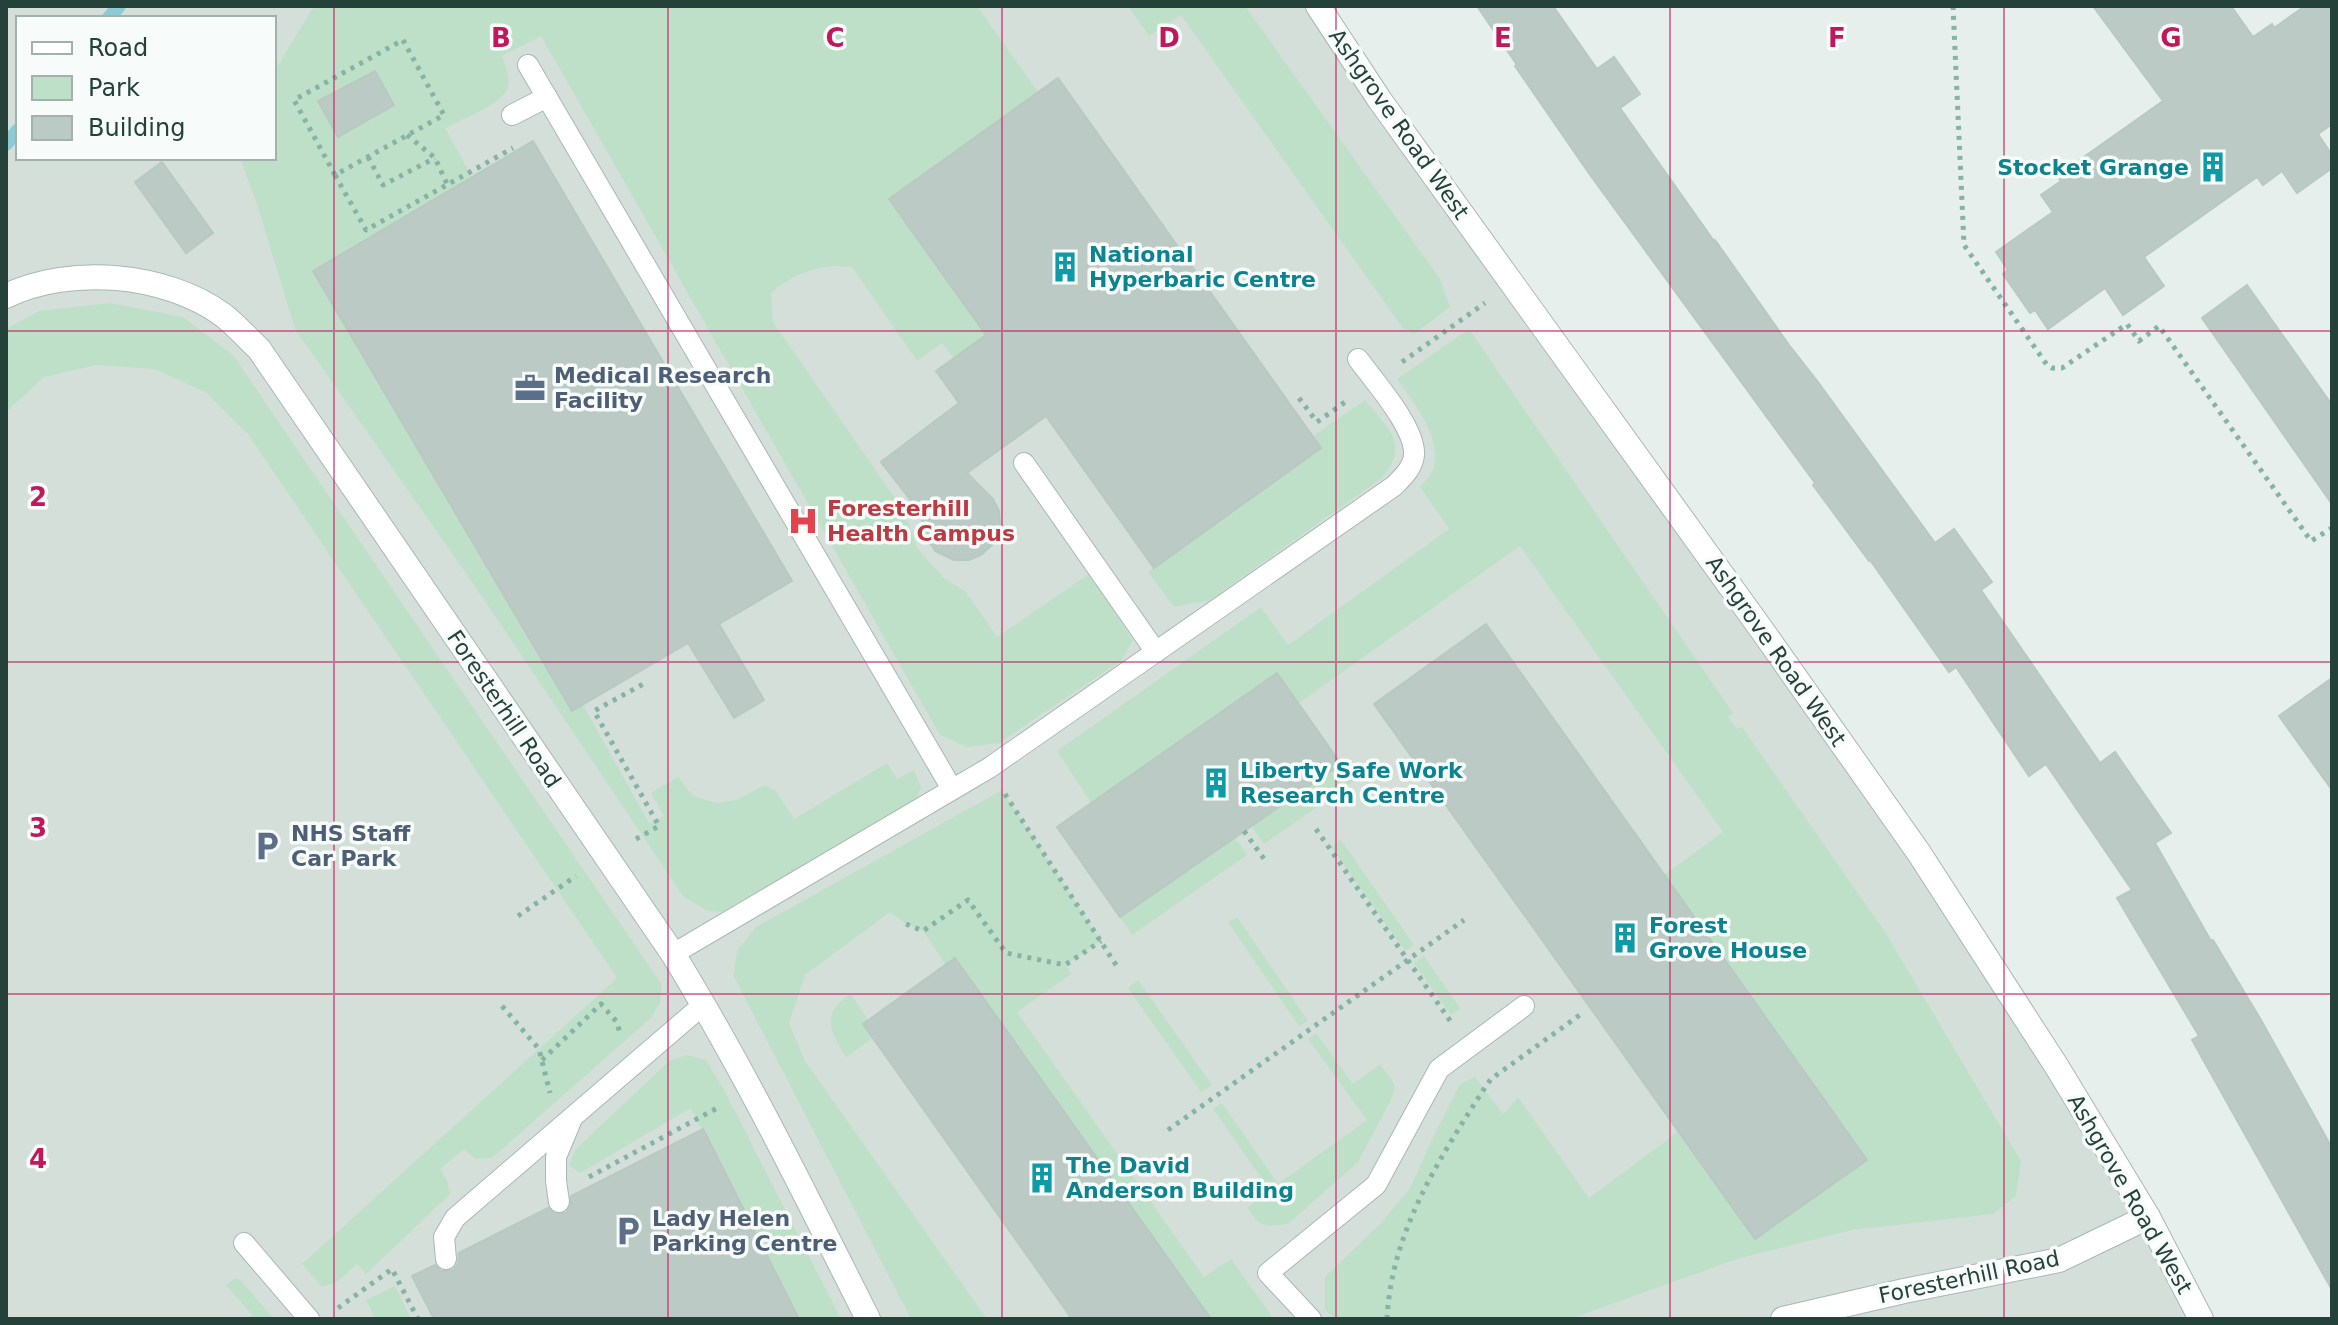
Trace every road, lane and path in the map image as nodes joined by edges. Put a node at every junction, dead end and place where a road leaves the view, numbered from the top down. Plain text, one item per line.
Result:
1 (1318, 6) edge
2 (1953, 6) edge
3 (528, 65) dead end
4 (547, 97) junction
5 (512, 115) dead end
6 (561, 121) junction
7 (407, 135) junction
8 (368, 157) junction
9 (435, 158) junction
10 (335, 175) junction
11 (447, 184) junction
12 (6, 296) edge
13 (1358, 359) dead end
14 (1024, 463) dead end
15 (2332, 528) edge
16 (1156, 652) junction
17 (647, 682) dead end
18 (952, 789) junction
19 (1002, 790) dead end
20 (1316, 829) dead end
21 (1244, 831) dead end
22 (605, 856) junction
23 (1267, 863) dead end
24 (518, 916) dead end
25 (1464, 920) dead end
26 (906, 924) dead end
27 (1101, 941) junction
28 (673, 954) junction
29 (1408, 960) junction
30 (1118, 968) dead end
31 (704, 1004) junction
32 (502, 1006) dead end
33 (1524, 1006) dead end
34 (1584, 1012) dead end
35 (1468, 1046) junction
36 (542, 1060) junction
37 (631, 1067) junction
38 (1491, 1079) junction
39 (750, 1091) junction
40 (565, 1123) junction
41 (1168, 1130) dead end
42 (583, 1180) dead end
43 (559, 1202) dead end
44 (2148, 1217) junction
45 (244, 1243) dead end
46 (446, 1259) dead end
47 (336, 1310) dead end
48 (309, 1319) edge
49 (418, 1319) edge
50 (868, 1319) edge
51 (1311, 1319) edge
52 (1387, 1319) edge
53 (1783, 1319) edge
54 (2201, 1319) edge

1 - 44 street, Ashgrove Road West
2 - 15 path
3 - 4 lane
4 - 5 lane
4 - 6 lane
6 - 11 path
6 - 18 lane
7 - 8 path
7 - 9 path
7 - 10 path
8 - 9 path
8 - 10 path
9 - 11 path
10 - 11 path
12 - 22 street, Foresterhill Road
13 - 16 lane
14 - 16 lane
16 - 18 lane
17 - 22 path
18 - 28 lane
19 - 27 path
20 - 29 path
21 - 23 path
22 - 24 path
22 - 28 street, Foresterhill Road
25 - 29 path
26 - 27 path
27 - 30 path
28 - 31 street, Foresterhill Road
29 - 35 path
29 - 41 path
31 - 37 lane
31 - 39 street, Foresterhill Road
32 - 36 path
33 - 35 lane
34 - 38 path
35 - 38 path
35 - 51 lane
36 - 37 path
36 - 40 path
37 - 40 lane
38 - 52 path
39 - 42 path
39 - 50 street, Foresterhill Road
40 - 43 lane
40 - 46 lane
44 - 53 street, Foresterhill Road
44 - 54 street, Ashgrove Road West
45 - 48 lane
47 - 49 path

